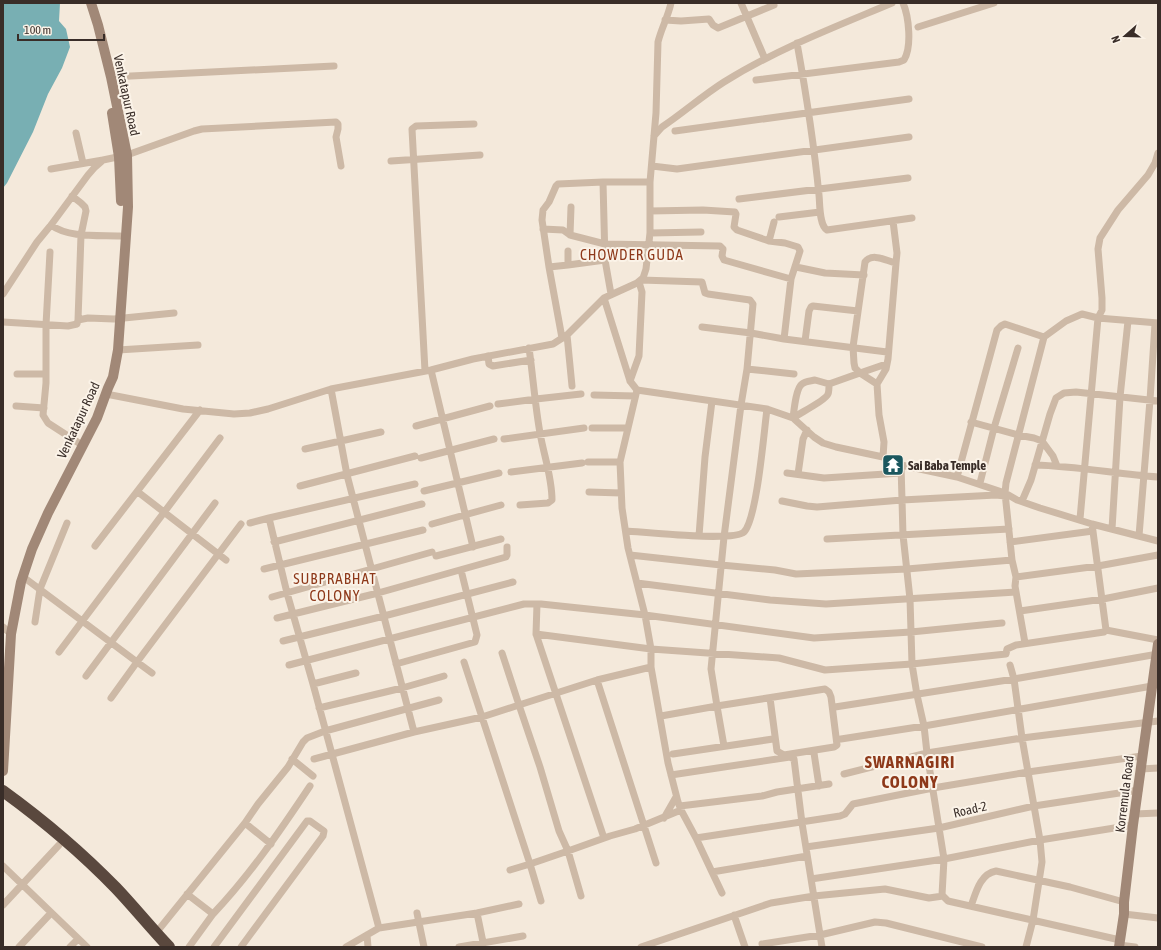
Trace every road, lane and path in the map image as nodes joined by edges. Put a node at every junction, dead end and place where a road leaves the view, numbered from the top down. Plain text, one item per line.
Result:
1 (86, 3) edge
2 (92, 3) edge
3 (671, 3) edge
4 (741, 3) edge
5 (892, 3) edge
6 (903, 3) edge
7 (994, 3) edge
8 (774, 5) dead end
9 (747, 17) junction
10 (665, 20) junction
11 (918, 27) dead end
12 (797, 43) junction
13 (765, 59) junction
14 (334, 66) dead end
15 (802, 73) junction
16 (111, 77) junction
17 (756, 80) dead end
18 (909, 99) dead end
19 (808, 112) junction
20 (474, 124) dead end
21 (675, 131) dead end
22 (76, 133) dead end
23 (654, 136) junction
24 (909, 137) dead end
25 (814, 151) junction
26 (1158, 153) edge
27 (480, 155) dead end
28 (123, 156) junction
29 (414, 159) junction
30 (104, 160) junction
31 (391, 161) dead end
32 (83, 163) junction
33 (341, 166) dead end
34 (652, 166) junction
35 (51, 169) dead end
36 (908, 178) dead end
37 (603, 182) junction
38 (650, 182) junction
39 (818, 190) junction
40 (72, 196) junction
41 (739, 199) dead end
42 (571, 207) dead end
43 (650, 211) junction
44 (820, 212) junction
45 (912, 218) dead end
46 (893, 221) junction
47 (51, 226) junction
48 (543, 229) junction
49 (701, 232) dead end
50 (650, 233) junction
51 (81, 234) junction
52 (570, 235) junction
53 (120, 236) junction
54 (769, 241) junction
55 (605, 244) junction
56 (648, 246) junction
57 (568, 251) dead end
58 (50, 252) dead end
59 (605, 260) junction
60 (896, 263) junction
61 (568, 265) junction
62 (549, 267) junction
63 (796, 267) junction
64 (864, 276) junction
65 (791, 279) junction
66 (640, 281) junction
67 (3, 294) edge
68 (611, 294) junction
69 (604, 298) junction
70 (858, 311) junction
71 (174, 313) dead end
72 (118, 318) junction
73 (1098, 318) junction
74 (78, 320) junction
75 (1128, 321) junction
76 (3, 322) edge
77 (1156, 323) edge
78 (46, 325) junction
79 (702, 327) dead end
80 (751, 333) junction
81 (1044, 336) junction
82 (565, 337) junction
83 (784, 339) junction
84 (805, 341) junction
85 (198, 345) dead end
86 (853, 347) junction
87 (529, 348) junction
88 (1018, 348) dead end
89 (118, 350) junction
90 (887, 352) junction
91 (488, 356) junction
92 (531, 360) junction
93 (886, 364) junction
94 (747, 369) junction
95 (428, 370) junction
96 (860, 373) junction
97 (17, 374) dead end
98 (46, 374) junction
99 (794, 374) dead end
100 (630, 381) junction
101 (829, 384) junction
102 (877, 384) junction
103 (572, 386) dead end
104 (331, 389) junction
105 (107, 391) junction
106 (636, 393) junction
107 (581, 394) dead end
108 (1090, 394) junction
109 (594, 395) dead end
110 (1120, 397) junction
111 (536, 399) junction
112 (712, 401) junction
113 (1154, 401) edge
114 (498, 404) dead end
115 (741, 405) junction
116 (16, 406) dead end
117 (490, 406) dead end
118 (44, 408) junction
119 (767, 409) junction
120 (200, 410) junction
121 (443, 418) junction
122 (793, 418) junction
123 (971, 422) junction
124 (416, 426) dead end
125 (584, 428) dead end
126 (592, 428) dead end
127 (627, 428) junction
128 (994, 428) junction
129 (807, 430) junction
130 (381, 432) dead end
131 (540, 434) junction
132 (1018, 435) junction
133 (220, 438) dead end
134 (494, 439) dead end
135 (504, 439) dead end
136 (340, 441) junction
137 (1042, 441) junction
138 (82, 445) junction
139 (305, 449) dead end
140 (451, 450) junction
141 (884, 457) junction
142 (620, 462) junction
143 (901, 464) junction
144 (1035, 466) junction
145 (1057, 466) junction
146 (548, 467) junction
147 (1083, 469) junction
148 (510, 472) dead end
149 (499, 473) dead end
150 (787, 473) dead end
151 (901, 473) junction
152 (1116, 473) junction
153 (347, 474) junction
154 (798, 474) junction
155 (957, 476) junction
156 (1144, 476) junction
157 (1158, 477) edge
158 (459, 483) junction
159 (980, 483) junction
160 (415, 484) dead end
161 (300, 486) dead end
162 (424, 491) dead end
163 (138, 492) junction
164 (589, 492) dead end
165 (621, 493) junction
166 (1005, 494) junction
167 (353, 498) junction
168 (902, 500) junction
169 (782, 501) dead end
170 (1022, 501) junction
171 (215, 503) dead end
172 (422, 504) dead end
173 (501, 505) dead end
174 (520, 505) dead end
175 (165, 512) junction
176 (466, 515) junction
177 (269, 518) junction
178 (1080, 519) junction
179 (359, 520) junction
180 (250, 523) dead end
181 (67, 524) dead end
182 (241, 524) dead end
183 (432, 524) dead end
184 (1092, 528) junction
185 (1009, 529) junction
186 (1112, 529) junction
187 (423, 530) dead end
188 (626, 531) junction
189 (192, 533) junction
190 (903, 534) junction
191 (699, 536) junction
192 (1139, 536) junction
193 (724, 537) junction
194 (501, 539) dead end
195 (827, 539) dead end
196 (1158, 541) edge
197 (274, 542) junction
198 (1010, 542) junction
199 (364, 544) junction
200 (95, 546) dead end
201 (473, 547) junction
202 (506, 547) dead end
203 (219, 554) junction
204 (630, 555) junction
205 (1158, 556) edge
206 (226, 560) dead end
207 (1012, 560) junction
208 (280, 566) junction
209 (721, 566) junction
210 (1098, 566) junction
211 (264, 569) dead end
212 (907, 569) junction
213 (371, 570) junction
214 (461, 570) junction
215 (22, 576) junction
216 (1016, 577) junction
217 (513, 582) dead end
218 (637, 582) junction
219 (1158, 588) edge
220 (40, 589) junction
221 (1016, 592) junction
222 (287, 593) junction
223 (378, 593) junction
224 (466, 594) junction
225 (719, 594) junction
226 (272, 597) dead end
227 (910, 599) junction
228 (1103, 599) junction
229 (537, 604) junction
230 (1020, 611) junction
231 (293, 614) junction
232 (645, 614) junction
233 (384, 616) junction
234 (472, 617) junction
235 (277, 618) dead end
236 (82, 621) junction
237 (35, 622) dead end
238 (1002, 623) dead end
239 (716, 625) junction
240 (3, 627) edge
241 (1106, 630) junction
242 (911, 632) junction
243 (11, 634) junction
244 (536, 634) junction
245 (300, 637) junction
246 (390, 639) junction
247 (1158, 640) edge
248 (282, 641) dead end
249 (111, 643) junction
250 (1024, 643) junction
251 (651, 649) junction
252 (1157, 651) edge
253 (59, 652) dead end
254 (502, 653) dead end
255 (714, 653) junction
256 (306, 660) junction
257 (137, 662) junction
258 (464, 662) dead end
259 (396, 664) junction
260 (912, 664) junction
261 (289, 665) dead end
262 (1010, 665) dead end
263 (651, 667) junction
264 (1156, 669) edge
265 (152, 673) dead end
266 (356, 673) dead end
267 (86, 676) dead end
268 (444, 676) dead end
269 (1014, 679) junction
270 (597, 680) junction
271 (313, 684) junction
272 (1152, 686) junction
273 (402, 688) junction
274 (556, 693) junction
275 (916, 695) junction
276 (111, 698) dead end
277 (770, 698) junction
278 (439, 700) dead end
279 (519, 705) junction
280 (717, 706) junction
281 (835, 707) dead end
282 (320, 708) junction
283 (407, 708) junction
284 (1018, 710) junction
285 (661, 716) junction
286 (482, 717) junction
287 (1158, 722) edge
288 (1147, 723) junction
289 (924, 726) junction
290 (4, 730) edge
291 (326, 731) junction
292 (414, 732) junction
293 (1022, 738) junction
294 (773, 739) dead end
295 (841, 739) dead end
296 (724, 746) junction
297 (814, 753) dead end
298 (927, 753) junction
299 (673, 754) dead end
300 (332, 755) junction
301 (1142, 756) junction
302 (292, 759) junction
303 (314, 760) dead end
304 (1141, 768) junction
305 (1158, 768) edge
306 (3, 771) edge
307 (1028, 772) junction
308 (844, 774) dead end
309 (671, 775) junction
310 (312, 776) dead end
311 (829, 784) dead end
312 (310, 786) dead end
313 (819, 786) junction
314 (933, 788) junction
315 (798, 790) junction
316 (1139, 790) junction
317 (3, 791) edge
318 (676, 797) junction
319 (3, 800) edge
320 (1034, 806) junction
321 (681, 808) junction
322 (1158, 813) edge
323 (1135, 814) junction
324 (664, 818) junction
325 (802, 822) junction
326 (245, 823) junction
327 (1133, 825) junction
328 (644, 826) junction
329 (939, 828) junction
330 (604, 838) junction
331 (696, 838) junction
332 (1040, 840) junction
333 (271, 844) junction
334 (60, 845) junction
335 (806, 847) junction
336 (568, 851) junction
337 (807, 856) junction
338 (944, 859) junction
339 (530, 864) junction
340 (656, 864) dead end
341 (3, 866) edge
342 (510, 870) dead end
343 (712, 872) junction
344 (811, 879) junction
345 (1040, 880) junction
346 (22, 885) junction
347 (722, 892) dead end
348 (187, 894) junction
349 (581, 896) dead end
350 (814, 896) junction
351 (942, 896) junction
352 (541, 901) dead end
353 (1124, 902) junction
354 (519, 904) dead end
355 (3, 906) edge
356 (971, 906) junction
357 (51, 913) junction
358 (418, 913) dead end
359 (477, 913) junction
360 (213, 914) junction
361 (1124, 914) junction
362 (734, 915) junction
363 (1158, 918) edge
364 (1033, 920) junction
365 (419, 922) junction
366 (379, 928) junction
367 (156, 933) junction
368 (367, 935) junction
369 (820, 935) junction
370 (523, 936) dead end
371 (78, 939) junction
372 (762, 944) dead end
373 (1119, 944) edge
374 (484, 945) edge
375 (656, 945) edge
376 (351, 946) edge
377 (19, 947) edge
378 (70, 947) edge
379 (87, 947) edge
380 (160, 947) edge
381 (169, 947) edge
382 (189, 947) edge
383 (214, 947) edge
384 (241, 947) edge
385 (368, 947) edge
386 (424, 947) edge
387 (459, 947) edge
388 (641, 947) edge
389 (745, 947) edge
390 (822, 947) edge
391 (982, 947) edge
392 (1026, 947) edge
393 (1135, 947) edge

1 - 28 street
2 - 16 street, Venkatapur Road
3 - 10 street
4 - 9 street
5 - 12 street
6 - 15 street
7 - 11 street
8 - 9 street
9 - 10 street
9 - 13 street
10 - 23 street
12 - 13 street
12 - 15 street
13 - 23 street
14 - 16 street
15 - 17 street
15 - 19 street
16 - 28 street, Venkatapur Road
18 - 19 street
19 - 21 street
19 - 25 street
20 - 29 street
22 - 32 street
23 - 34 street
24 - 25 street
25 - 34 street
25 - 39 street
26 - 73 street
27 - 29 street
28 - 30 street
28 - 33 street
28 - 53 street
28 - 72 street, Venkatapur Road
29 - 31 street
29 - 95 street
30 - 32 street
30 - 40 street
32 - 35 street
34 - 38 street
36 - 39 street
37 - 38 street
37 - 48 street
37 - 55 street
38 - 43 street
39 - 41 street
39 - 44 street
40 - 47 street
40 - 51 street
42 - 52 street
43 - 50 street
43 - 54 street
44 - 46 street
44 - 54 street
45 - 46 street
46 - 60 street
47 - 51 street
47 - 67 street
48 - 52 street
48 - 62 street
49 - 50 street
50 - 56 street
51 - 53 street
51 - 74 street
52 - 55 street
53 - 72 street
54 - 63 street
55 - 56 street
55 - 59 street
56 - 65 street
56 - 66 street
57 - 61 street
58 - 78 street
59 - 61 street
59 - 68 street
60 - 64 street
60 - 90 street
61 - 62 street
62 - 82 street
63 - 64 street
63 - 65 street
64 - 70 street
65 - 83 street
66 - 68 street
66 - 80 street
66 - 100 street
68 - 69 street
69 - 82 street
69 - 100 street
70 - 84 street
70 - 86 street
71 - 72 street
72 - 74 street
72 - 89 street, Venkatapur Road
72 - 105 street
73 - 75 street
73 - 81 street
73 - 108 street
74 - 78 street
75 - 77 street
75 - 110 street
76 - 78 street
77 - 113 street
78 - 98 street
79 - 80 street
80 - 83 street
80 - 94 street
81 - 123 street
81 - 132 street
82 - 87 street
82 - 103 street
83 - 84 street
84 - 86 street
85 - 89 street
86 - 90 street
86 - 96 street
87 - 91 street
87 - 92 street
88 - 128 street
89 - 105 street, Venkatapur Road
90 - 93 street
91 - 92 street
91 - 95 street
92 - 111 street
93 - 96 street
93 - 102 street
94 - 99 street
94 - 115 street
95 - 104 street
95 - 121 street
96 - 101 street
96 - 102 street
97 - 98 street
98 - 118 street
100 - 106 street
101 - 122 street
101 - 122 street
102 - 141 street
104 - 120 street
104 - 136 street
105 - 120 street
105 - 138 street, Venkatapur Road
106 - 109 street
106 - 112 street
106 - 127 street
107 - 111 street
108 - 110 street
108 - 137 street
108 - 147 street
110 - 113 street
110 - 152 street
111 - 114 street
111 - 131 street
112 - 115 street
112 - 191 street
113 - 156 street
115 - 119 street
115 - 193 street
116 - 118 street
117 - 121 street
118 - 138 street
119 - 122 street
119 - 193 street
120 - 163 street
121 - 124 street
121 - 140 street
122 - 129 street
123 - 128 street
123 - 155 street
125 - 131 street
126 - 127 street
127 - 142 street
128 - 132 street
128 - 159 street
129 - 141 street
129 - 154 street
130 - 136 street
131 - 135 street
131 - 146 street
132 - 137 street
132 - 166 street
133 - 175 street
134 - 140 street
136 - 139 street
136 - 153 street
137 - 144 street
137 - 145 street
138 - 215 street, Venkatapur Road
140 - 153 street
140 - 158 street
141 - 143 street
142 - 146 street
142 - 165 street
143 - 151 street
143 - 155 street
144 - 145 street
144 - 170 street
145 - 147 street
146 - 148 street
146 - 174 street
147 - 152 street
147 - 178 street
149 - 158 street
150 - 154 street
151 - 154 street
151 - 168 street
152 - 156 street
152 - 186 street
153 - 161 street
153 - 167 street
155 - 159 street
156 - 157 street
156 - 192 street
158 - 162 street
158 - 176 street
159 - 166 street
160 - 167 street
163 - 175 street
163 - 200 street
164 - 165 street
165 - 188 street
166 - 168 street
166 - 170 street
166 - 185 street
167 - 177 street
167 - 179 street
168 - 169 street
168 - 190 street
170 - 178 street
171 - 189 street
172 - 179 street
173 - 176 street
175 - 189 street
175 - 236 street
176 - 183 street
176 - 201 street
177 - 180 street
177 - 197 street
178 - 184 street
179 - 197 street
179 - 199 street
181 - 220 street
182 - 203 street
184 - 186 street
184 - 198 street
184 - 210 street
185 - 190 street
185 - 198 street
186 - 192 street
187 - 199 street
188 - 191 street
188 - 204 street
189 - 203 street
189 - 249 street
190 - 195 street
190 - 212 street
191 - 193 street
192 - 196 street
193 - 209 street
194 - 201 street
197 - 208 street
198 - 207 street
199 - 208 street
199 - 213 street
201 - 213 street
202 - 214 street
203 - 206 street
203 - 257 street
204 - 209 street
204 - 218 street
205 - 210 street
207 - 212 street
207 - 216 street
208 - 211 street
208 - 222 street
209 - 212 street
209 - 225 street
210 - 216 street
210 - 228 street
212 - 227 street
213 - 222 street
213 - 223 street
214 - 223 street
214 - 224 street
215 - 220 street
215 - 243 street, Venkatapur Road
216 - 221 street
217 - 224 street
218 - 225 street
218 - 232 street
219 - 228 street
220 - 236 street
220 - 237 street
221 - 227 street
221 - 230 street
222 - 226 street
222 - 231 street
223 - 231 street
223 - 233 street
224 - 233 street
224 - 234 street
225 - 227 street
225 - 239 street
227 - 242 street
228 - 230 street
228 - 241 street
229 - 232 street
229 - 234 street
229 - 244 street
230 - 250 street
231 - 235 street
231 - 245 street
232 - 239 street
232 - 251 street
233 - 245 street
233 - 246 street
234 - 246 street
234 - 259 street
236 - 249 street
236 - 253 street
238 - 242 street
239 - 242 street
239 - 255 street
240 - 243 street
241 - 247 street
241 - 250 street
242 - 260 street
243 - 290 street, Venkatapur Road
244 - 251 street
244 - 274 street
245 - 248 street
245 - 256 street
246 - 256 street
246 - 259 street
249 - 257 street
249 - 267 street
250 - 260 street
251 - 255 street
251 - 263 street
252 - 264 street, Korremula Road
252 - 269 street
254 - 279 street
255 - 260 street
255 - 280 street
256 - 261 street
256 - 271 street
257 - 265 street
257 - 276 street
258 - 286 street
259 - 273 street
260 - 275 street
262 - 269 street
263 - 270 street
263 - 285 street
264 - 272 street, Korremula Road
266 - 271 street
268 - 273 street
269 - 275 street
269 - 284 street
270 - 274 street
270 - 328 street
271 - 282 street
272 - 284 street
272 - 288 street, Korremula Road
273 - 282 street
273 - 283 street
274 - 279 street
274 - 330 street
275 - 281 street
275 - 289 street
277 - 277 street
277 - 280 street
278 - 283 street
279 - 286 street
279 - 336 street
280 - 285 street
280 - 296 street
282 - 291 street
283 - 291 street
283 - 292 street
284 - 289 street
284 - 293 street
285 - 309 street
286 - 292 street
286 - 339 street
287 - 288 street
288 - 293 street
288 - 301 street, Korremula Road
289 - 295 street
289 - 298 street
290 - 306 street, Venkatapur Road
291 - 300 street
291 - 302 street
292 - 300 street
293 - 298 street
293 - 307 street
294 - 296 street
296 - 299 street
297 - 313 street
298 - 308 street
298 - 314 street
300 - 303 street
300 - 366 street
301 - 304 street, Korremula Road
301 - 307 street
302 - 310 street
302 - 326 street
304 - 305 street
304 - 316 street, Korremula Road
307 - 314 street
307 - 320 street
309 - 315 street
309 - 318 street
311 - 313 street
312 - 333 street
313 - 315 street
314 - 325 street
314 - 329 street
315 - 321 street
315 - 325 street
316 - 320 street, Road-2
316 - 323 street, Korremula Road
317 - 367 highway
318 - 321 street
318 - 324 street
319 - 334 highway
320 - 329 street, Road-2
320 - 332 street
321 - 324 street
321 - 331 street
322 - 323 street
323 - 327 street, Korremula Road
324 - 328 street
325 - 331 street
325 - 335 street
326 - 333 street
326 - 348 street
327 - 332 street
327 - 353 street, Korremula Road
328 - 330 street
328 - 340 street
329 - 335 street, Road-2
329 - 338 street
330 - 336 street
331 - 343 street
332 - 338 street
332 - 345 street
333 - 360 street
334 - 346 street
334 - 380 highway
335 - 337 street
336 - 339 street
336 - 349 street
337 - 343 street
337 - 344 street
338 - 344 street
338 - 351 street
339 - 342 street
339 - 352 street
341 - 346 street
343 - 347 street
344 - 350 street
345 - 353 street
345 - 356 street
345 - 364 street
346 - 355 street
346 - 357 street
348 - 360 street
348 - 367 street
350 - 351 street
350 - 362 street
350 - 369 street
351 - 356 street
353 - 361 street, Korremula Road
354 - 359 street
356 - 364 street
357 - 371 street
357 - 377 street
358 - 365 street
359 - 365 street
359 - 374 street
360 - 382 street
361 - 363 street
361 - 373 street, Korremula Road
362 - 375 street
362 - 389 street
364 - 373 street
364 - 392 street
365 - 366 street
365 - 386 street
366 - 368 street
367 - 381 highway
368 - 376 street
368 - 385 street
369 - 372 street
369 - 390 street
369 - 391 street
370 - 374 street
371 - 378 street
371 - 379 street
373 - 393 street
374 - 387 street
375 - 388 street
383 - 384 street

